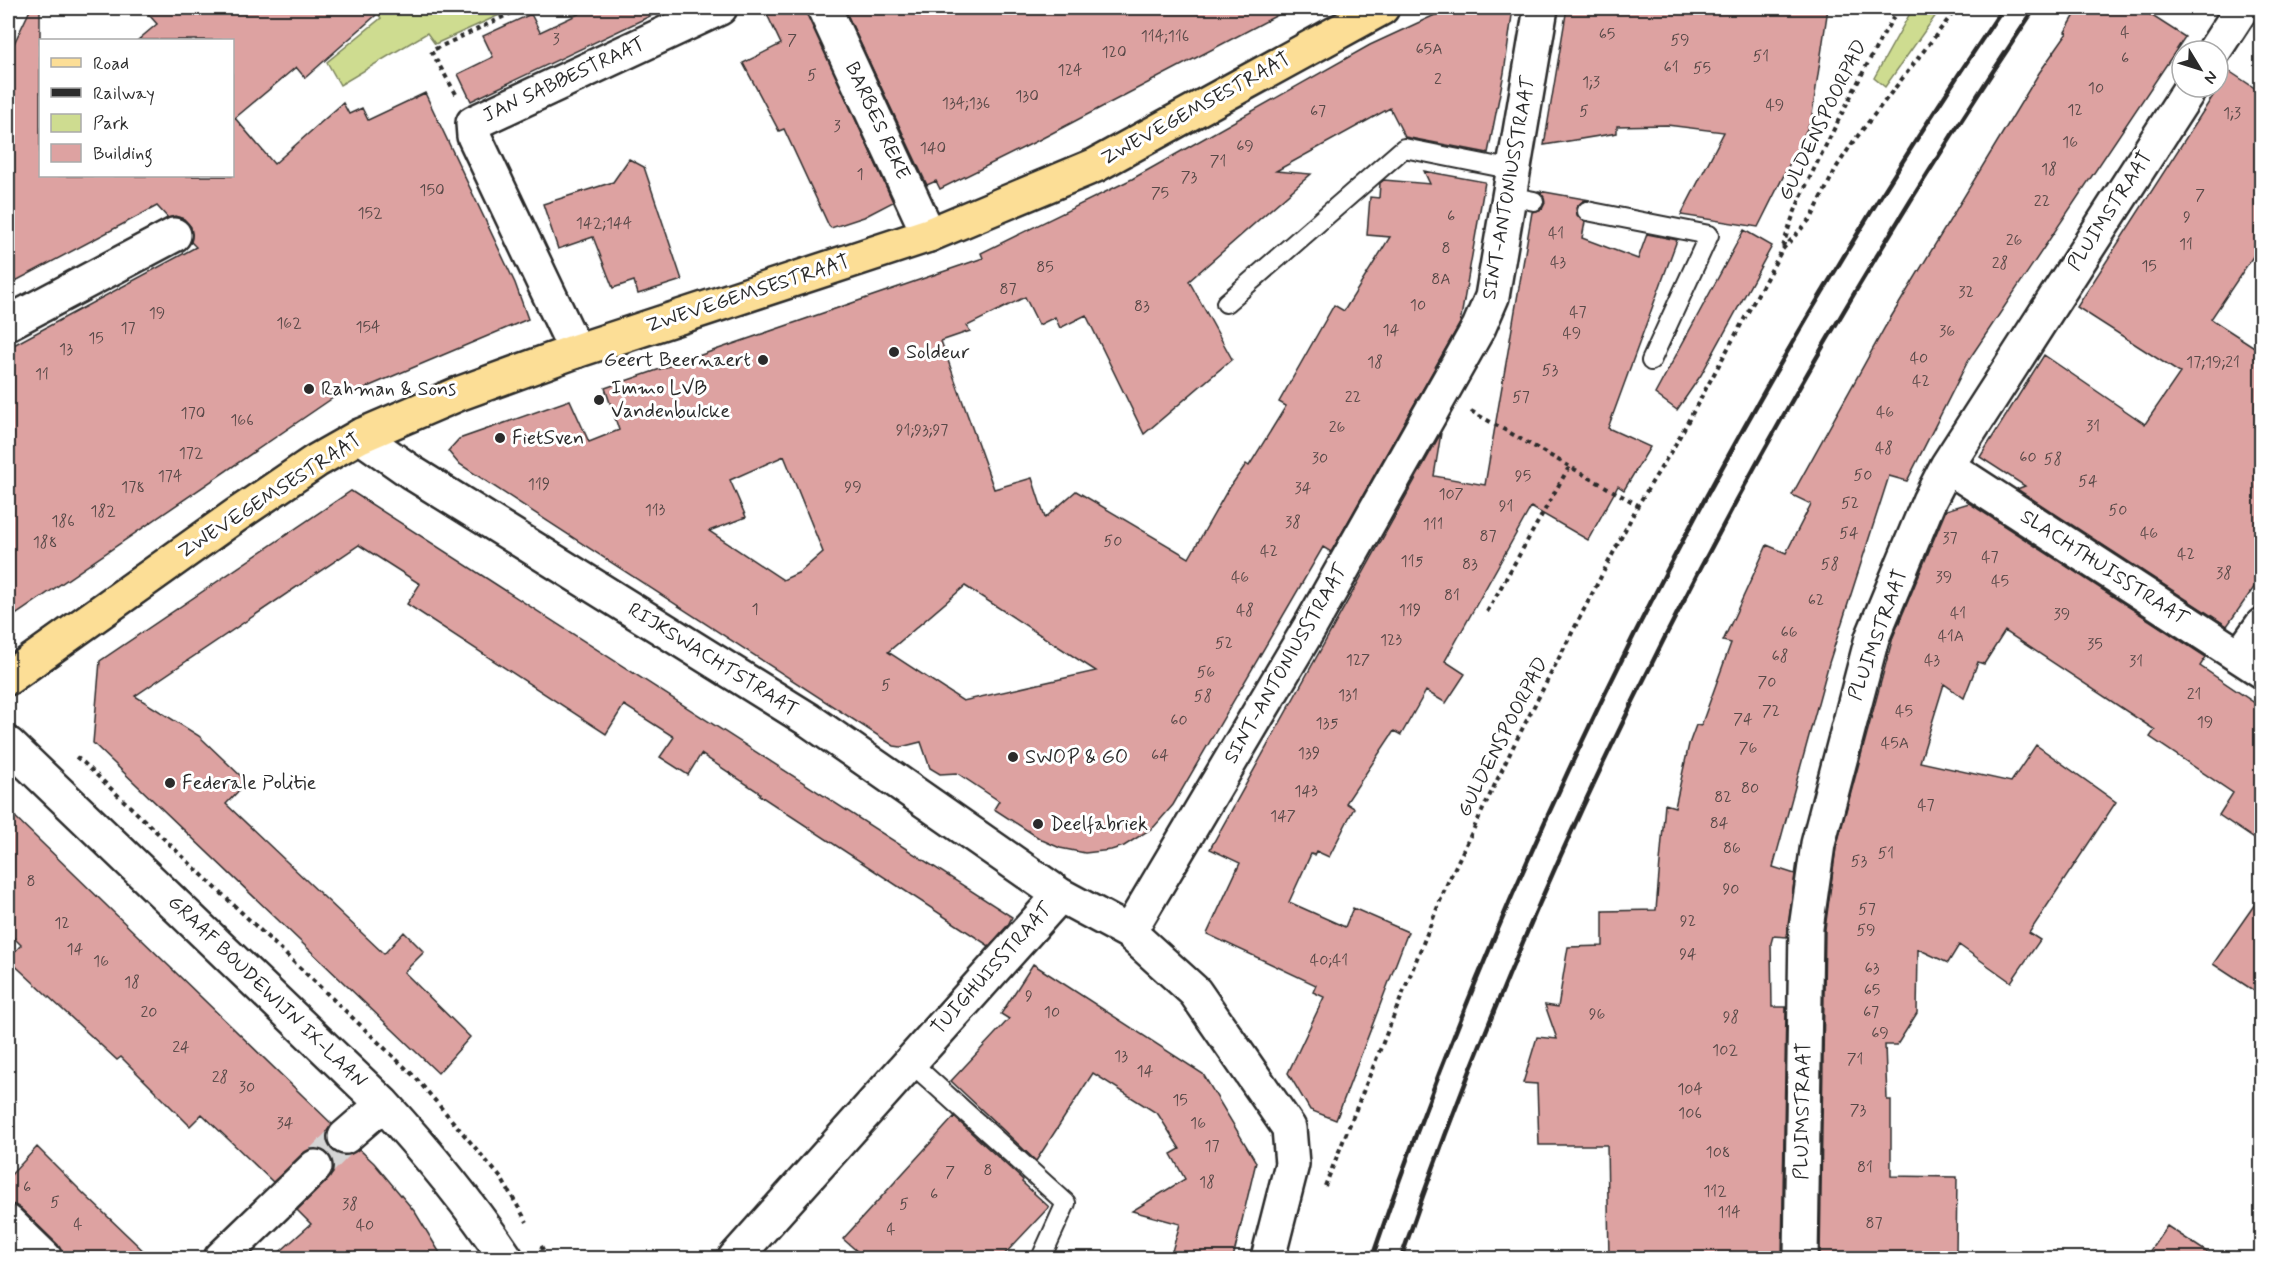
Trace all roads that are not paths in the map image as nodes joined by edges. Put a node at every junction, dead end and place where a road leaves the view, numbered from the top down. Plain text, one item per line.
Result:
1 (720, 8) edge
2 (824, 8) edge
3 (1382, 8) edge
4 (1541, 8) edge
5 (2242, 8) edge
6 (2222, 39) edge
7 (2182, 99) edge
8 (1519, 189) junction
9 (1587, 211) dead end
10 (174, 235) dead end
11 (929, 235) junction
12 (1226, 303) dead end
13 (8, 323) edge
14 (576, 351) junction
15 (1651, 360) dead end
16 (360, 435) junction
17 (1947, 466) junction
18 (2262, 625) edge
19 (2251, 664) edge
20 (8, 678) edge
21 (8, 744) edge
22 (1060, 895) junction
23 (1129, 932) junction
24 (909, 1061) junction
25 (382, 1104) junction
26 (345, 1137) tunnel mouth
27 (315, 1167) tunnel mouth
28 (8, 1222) edge
29 (748, 1254) edge
30 (45, 1258) edge
31 (221, 1258) edge
32 (506, 1258) edge
33 (1041, 1258) edge
34 (1268, 1258) edge
35 (1801, 1258) edge

1 - 14 street, JAN SABBESTRAAT
2 - 11 street, BARBES REKE
3 - 11 main road, ZWEVEGEMSESTRAAT
4 - 8 street, SINT-ANTONIUSSTRAAT
5 - 6 street
7 - 17 street, PLUIMSTRAAT
8 - 12 lane
8 - 23 street, SINT-ANTONIUSSTRAAT
9 - 15 lane
10 - 13 street
11 - 14 main road, ZWEVEGEMSESTRAAT
14 - 16 main road, ZWEVEGEMSESTRAAT
16 - 20 main road, ZWEVEGEMSESTRAAT
16 - 22 street, RIJKSWACHTSTRAAT
17 - 19 street, SLACHTHUISSTRAAT
17 - 35 street, PLUIMSTRAAT
18 - 19 street
21 - 25 street, GRAAF BOUDEWIJN IX-LAAN
22 - 23 street, TUIGHUISSTRAAT
22 - 24 street, TUIGHUISSTRAAT
23 - 34 street, TUIGHUISSTRAAT
24 - 29 street, TUIGHUISSTRAAT
24 - 33 lane
25 - 26 street
25 - 32 street, GRAAF BOUDEWIJN IX-LAAN
27 - 31 street
28 - 30 street

